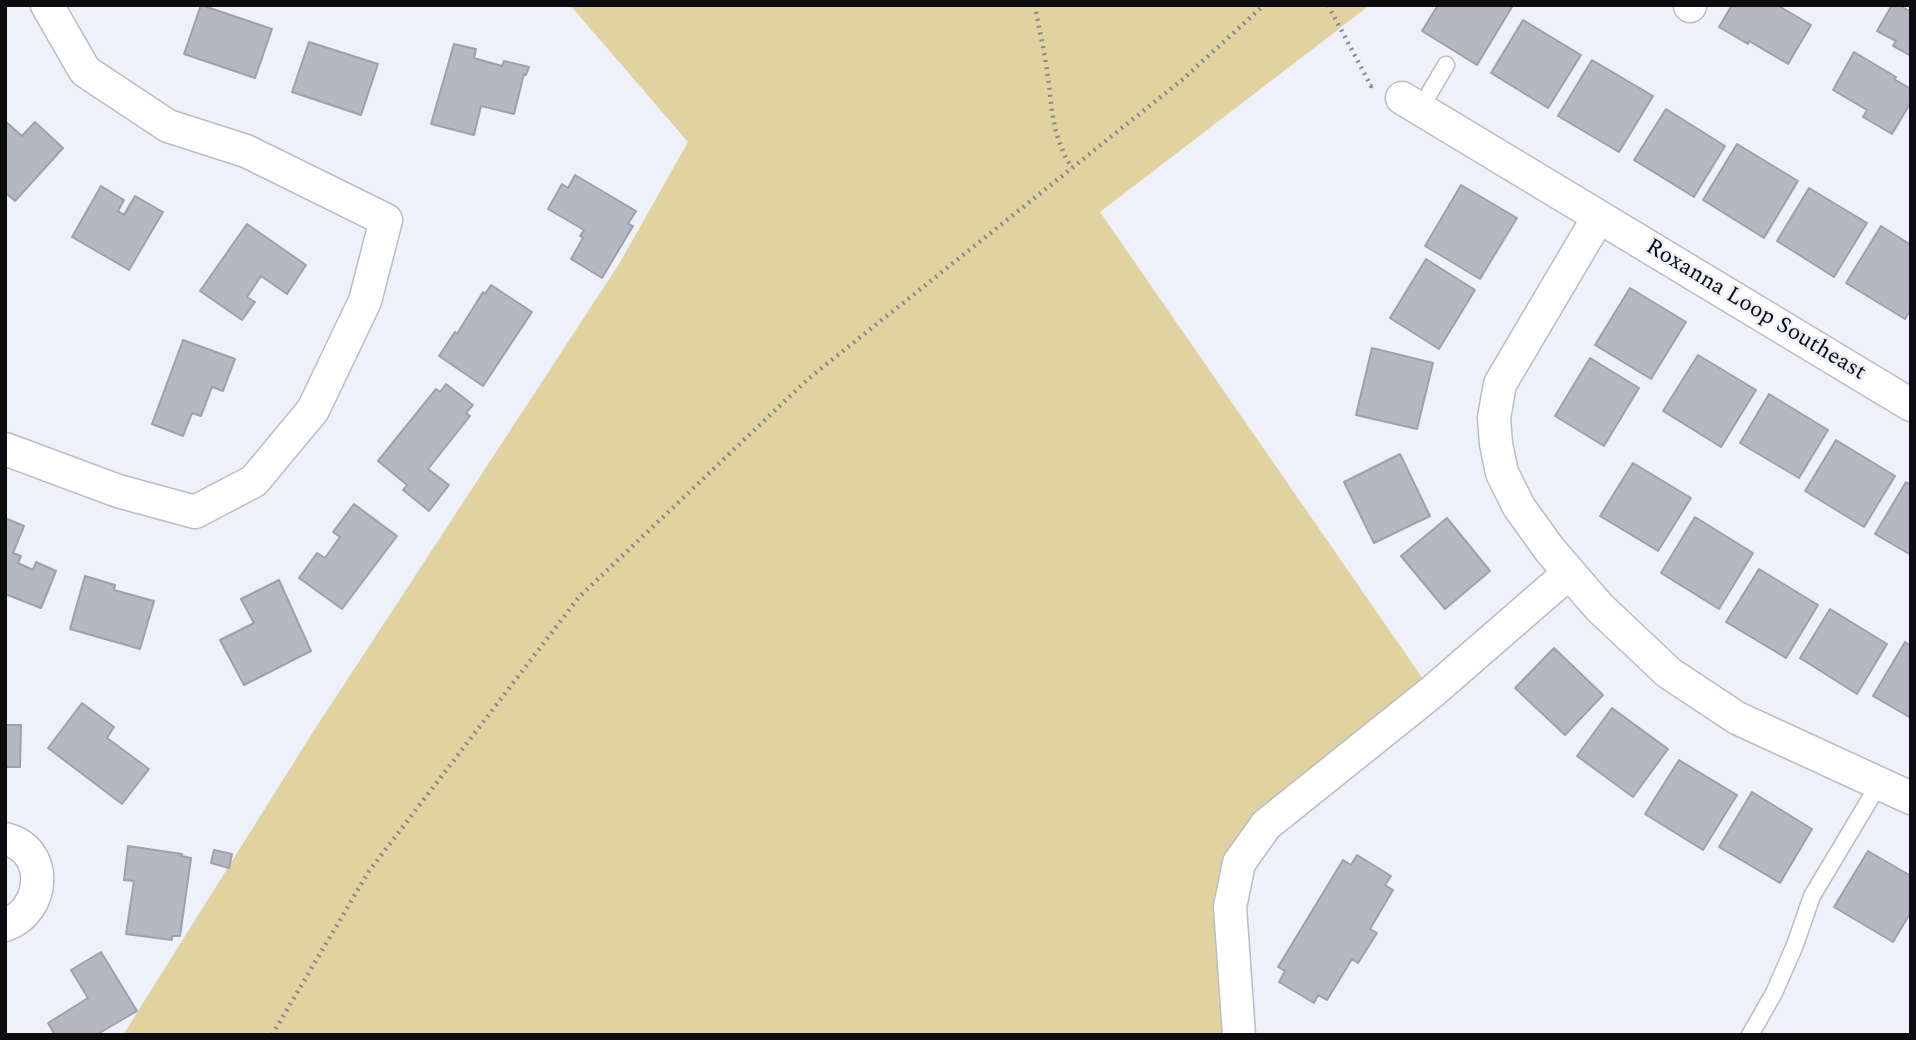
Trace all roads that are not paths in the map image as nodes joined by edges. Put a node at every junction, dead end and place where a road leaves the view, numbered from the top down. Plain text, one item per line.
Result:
1 (47, 5) edge
2 (1446, 65) dead end
3 (1411, 104) joint
4 (1598, 218) junction
5 (1911, 405) edge
6 (5, 449) edge
7 (1569, 573) junction
8 (1879, 783) junction
9 (1911, 798) edge
10 (5, 839) edge
11 (5, 925) edge
12 (1239, 1035) edge
13 (1750, 1035) edge

1 - 6 street
2 - 3 lane
3 - 4 street, Roxanna Loop Southeast
4 - 5 street, Roxanna Loop Southeast
4 - 7 street
7 - 8 street
7 - 12 street
8 - 9 street
8 - 13 lane
10 - 11 street

